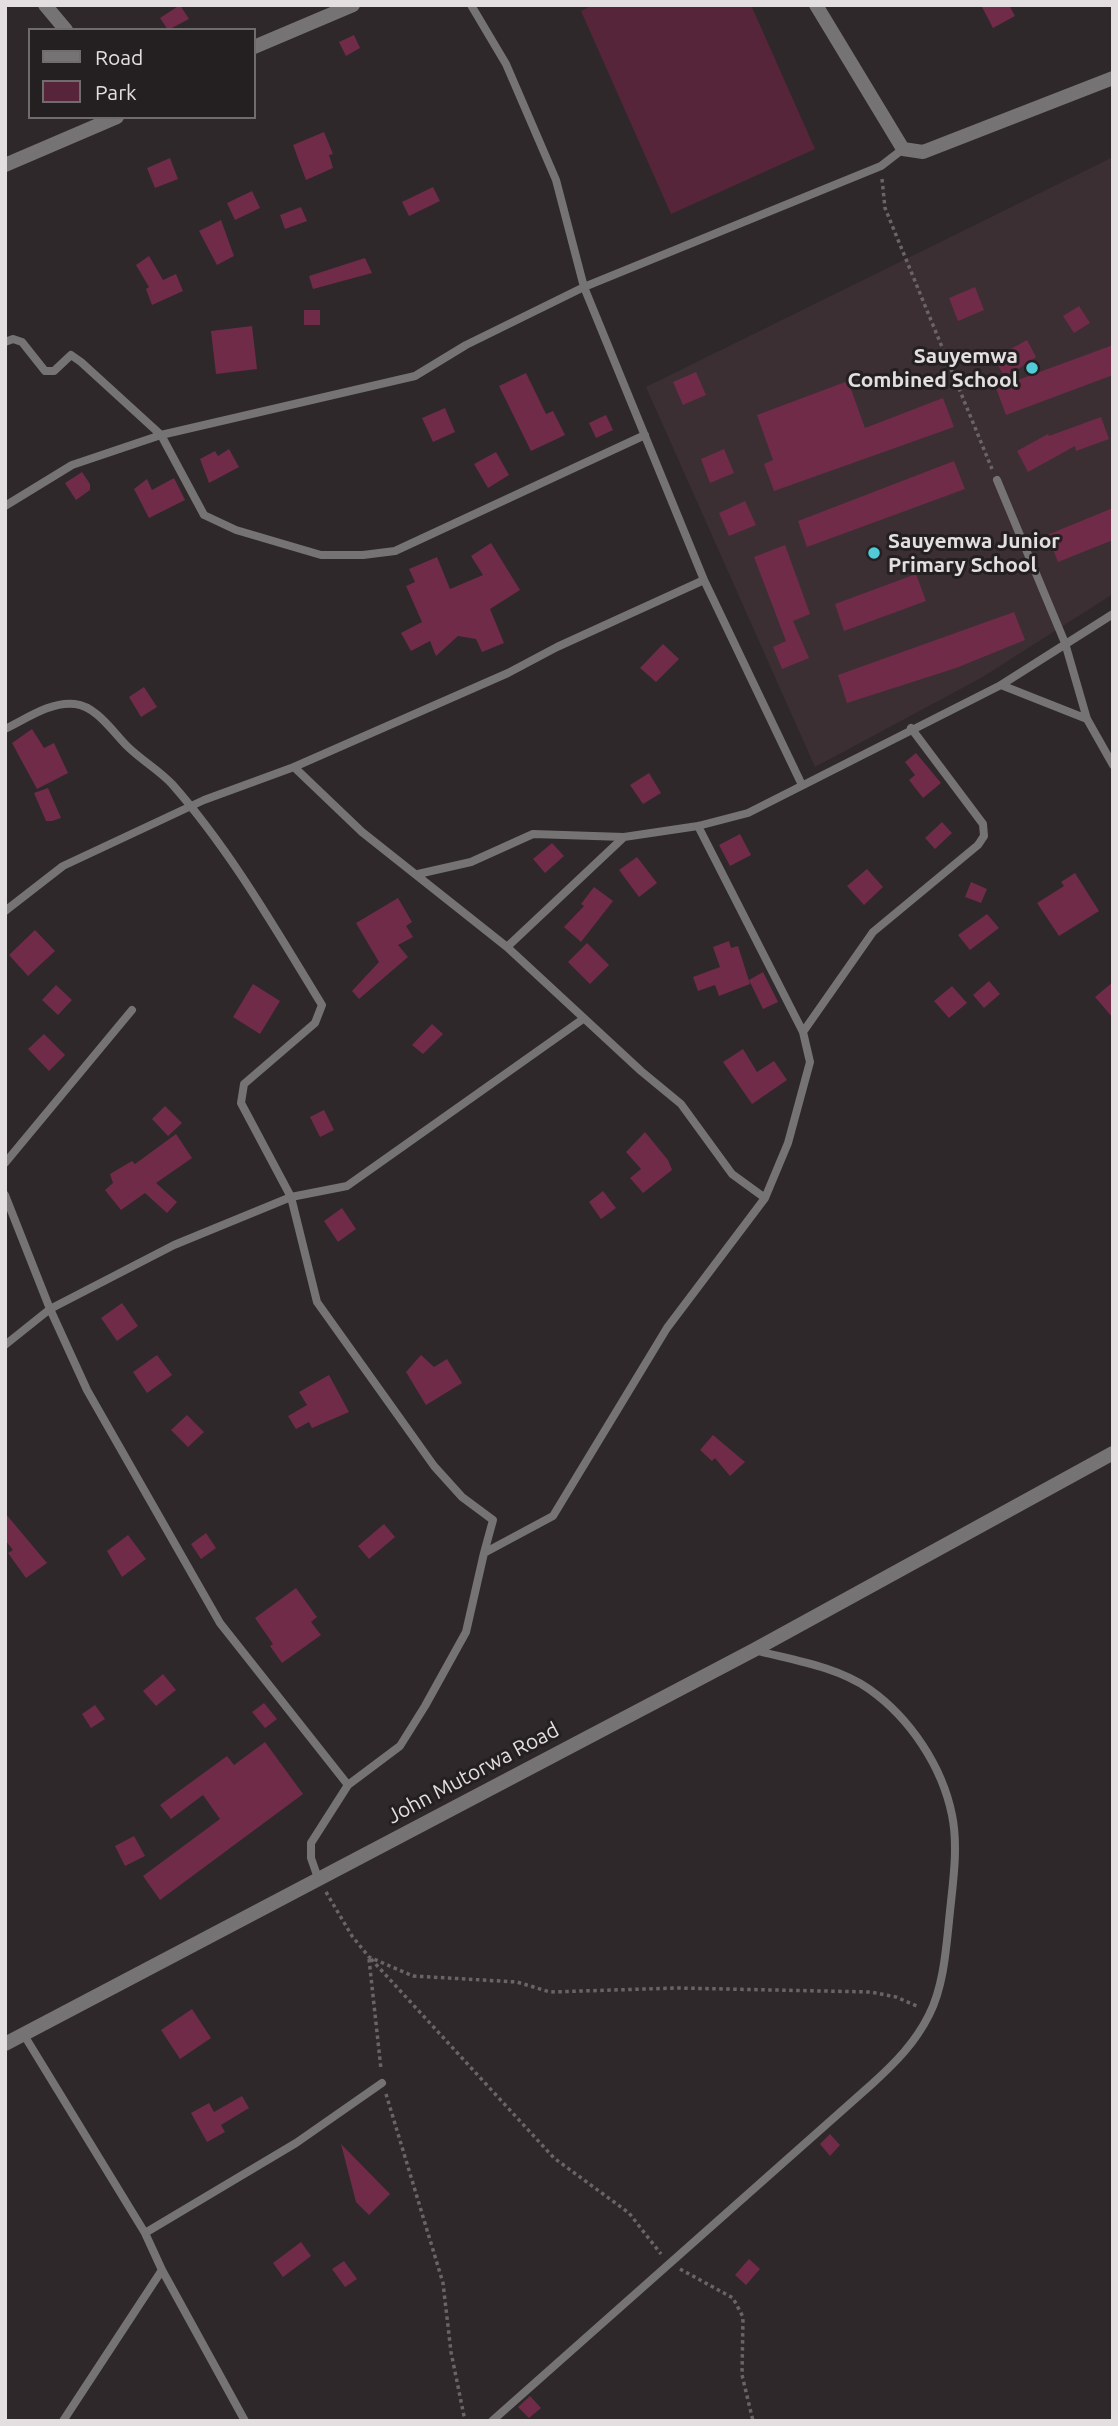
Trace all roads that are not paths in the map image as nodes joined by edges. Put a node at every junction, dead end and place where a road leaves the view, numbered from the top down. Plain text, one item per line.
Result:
1 (45, 5) edge
2 (353, 5) edge
3 (471, 5) edge
4 (816, 5) edge
5 (63, 28) edge
6 (256, 46) edge
7 (1113, 78) edge
8 (112, 119) edge
9 (903, 149) junction
10 (5, 165) edge
11 (584, 288) junction
12 (5, 342) edge
13 (161, 435) junction
14 (645, 435) junction
15 (997, 480) road end
16 (5, 506) edge
17 (704, 580) junction
18 (1113, 614) edge
19 (1065, 643) junction
20 (1001, 685) junction
21 (1087, 719) junction
22 (911, 728) junction
23 (5, 729) edge
24 (1113, 765) edge
25 (294, 767) junction
26 (802, 785) junction
27 (190, 807) junction
28 (698, 826) junction
29 (624, 837) junction
30 (418, 874) junction
31 (5, 911) edge
32 (507, 947) junction
33 (132, 1010) dead end
34 (583, 1019) junction
35 (803, 1032) junction
36 (5, 1163) edge
37 (5, 1195) edge
38 (291, 1197) junction
39 (765, 1198) junction
40 (50, 1309) junction
41 (5, 1345) edge
42 (1113, 1453) edge
43 (484, 1553) junction
44 (754, 1650) junction
45 (348, 1785) junction
46 (318, 1878) junction
47 (24, 2035) junction
48 (5, 2044) edge
49 (382, 2083) road end
50 (145, 2233) junction
51 (162, 2270) junction
52 (63, 2421) edge
53 (245, 2421) edge
54 (492, 2421) edge

1 - 5 street
2 - 6 street
3 - 11 lane
4 - 9 street
7 - 9 street
8 - 10 street
9 - 11 lane
11 - 13 lane
11 - 14 lane
12 - 13 lane
13 - 14 lane
13 - 16 lane
14 - 17 lane
15 - 19 lane
17 - 25 lane
17 - 26 lane
18 - 19 lane
19 - 20 lane
19 - 21 lane
20 - 21 lane
20 - 22 lane
21 - 24 lane
22 - 26 lane
22 - 35 lane
23 - 27 lane
25 - 27 lane
25 - 30 lane
26 - 28 lane
27 - 31 lane
27 - 38 lane
28 - 29 lane
28 - 35 lane
29 - 30 lane
29 - 32 lane
30 - 32 lane
32 - 34 lane
33 - 36 lane
34 - 38 lane
34 - 39 lane
35 - 39 lane
37 - 40 lane
38 - 40 lane
38 - 43 lane
39 - 43 lane
40 - 41 lane
40 - 45 lane
42 - 44 street, John Mutorwa Road
43 - 45 lane
44 - 46 street, John Mutorwa Road
44 - 54 lane
45 - 46 lane
46 - 47 street, John Mutorwa Road
47 - 48 street, John Mutorwa Road
47 - 50 lane
49 - 50 lane
50 - 51 lane
51 - 52 lane
51 - 53 lane

